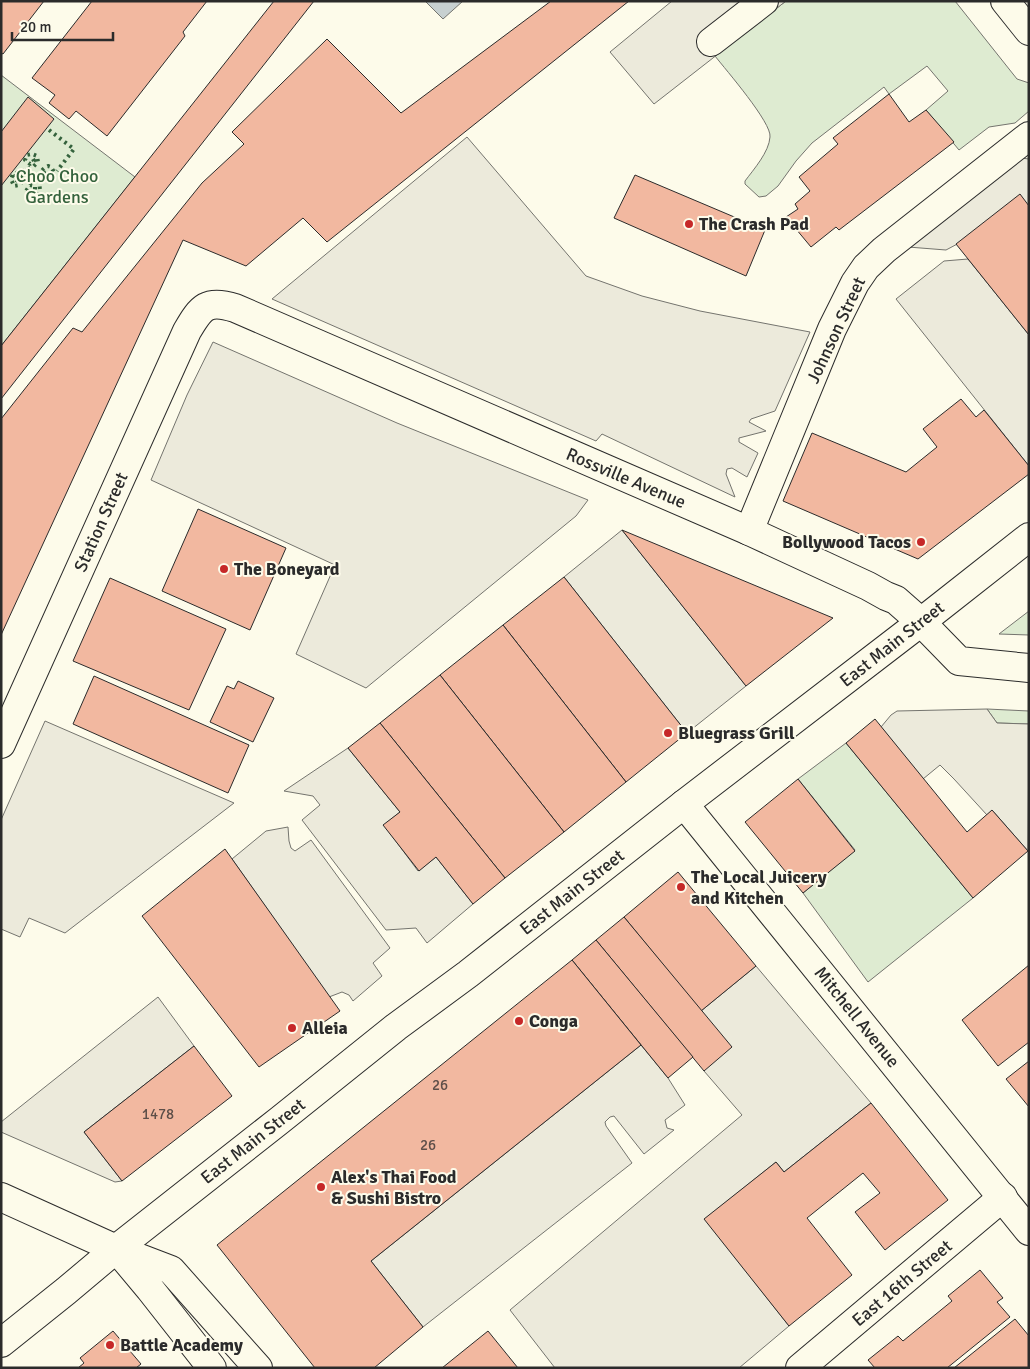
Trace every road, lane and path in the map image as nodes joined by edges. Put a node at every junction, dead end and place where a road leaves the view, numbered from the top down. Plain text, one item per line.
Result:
1 (764, 1) edge
2 (1006, 1) edge
3 (1029, 31) edge
4 (711, 42) dead end
5 (1029, 136) edge
6 (207, 305) joint
7 (749, 531) junction
8 (1029, 536) edge
9 (921, 622) junction
10 (1029, 668) edge
11 (1, 744) edge
12 (684, 804) junction
13 (1, 1197) edge
14 (1003, 1198) junction
15 (1029, 1231) edge
16 (116, 1248) junction
17 (1, 1343) edge
18 (212, 1368) edge
19 (258, 1368) edge
20 (800, 1368) edge

1 - 4 street
2 - 3 street
5 - 7 street, Johnson Street
6 - 7 street, Rossville Avenue
6 - 11 street, Station Street
7 - 9 street, Rossville Avenue
8 - 9 street, East Main Street
9 - 10 street, Rossville Avenue
9 - 12 street, East Main Street
12 - 14 street, Mitchell Avenue
12 - 16 street, East Main Street
13 - 16 street
14 - 15 street, Mitchell Avenue
14 - 20 street, East 16th Street
16 - 17 street, East Main Street
16 - 18 street
16 - 19 street

